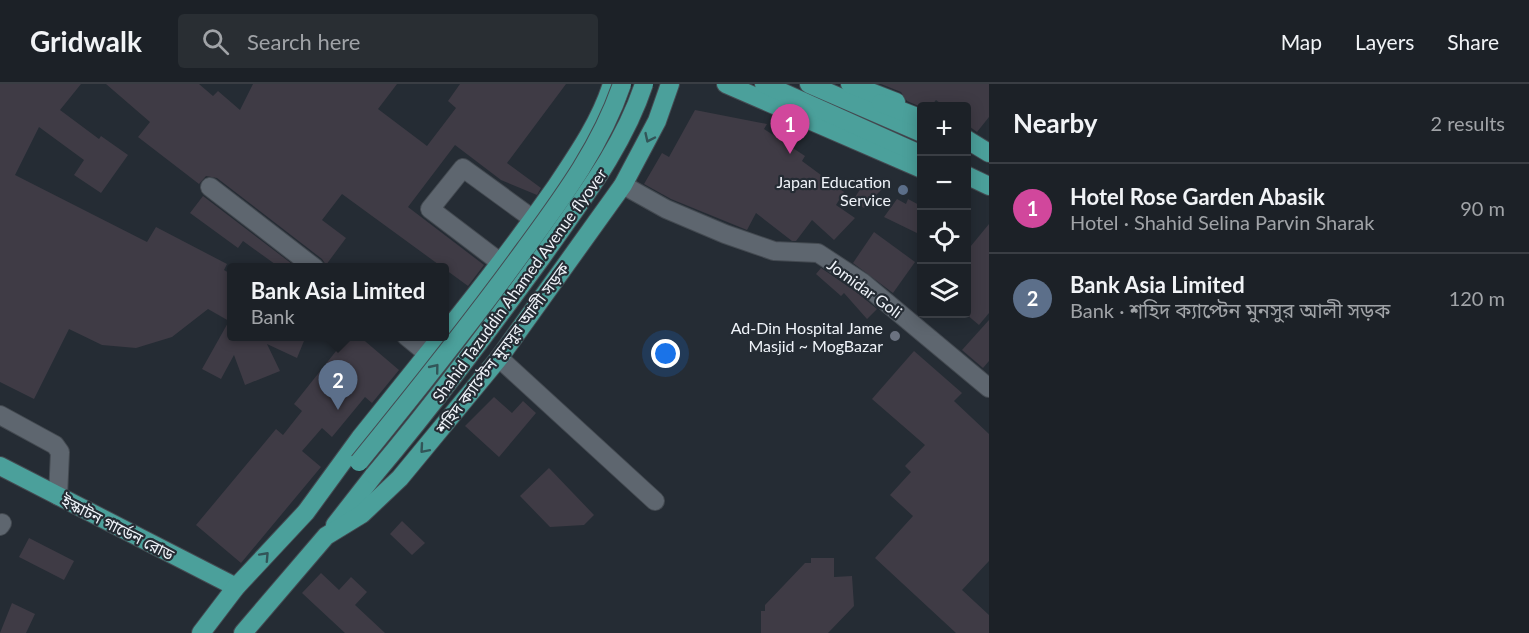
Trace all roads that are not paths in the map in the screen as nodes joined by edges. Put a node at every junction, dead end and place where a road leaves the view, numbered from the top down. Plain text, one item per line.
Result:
1 (612, 84) edge
2 (622, 84) edge
3 (644, 84) edge
4 (670, 84) edge
5 (726, 84) edge
6 (764, 84) edge
7 (808, 84) edge
8 (835, 84) edge
9 (850, 84) edge
10 (882, 89) edge
11 (917, 111) edge
12 (917, 117) edge
13 (917, 131) edge
14 (971, 134) edge
15 (971, 142) edge
16 (989, 142) edge
17 (917, 153) edge
18 (989, 153) edge
19 (971, 154) edge
20 (576, 156) junction
21 (989, 161) edge
22 (917, 168) edge
23 (971, 177) edge
24 (623, 185) junction
25 (989, 186) edge
26 (210, 187) dead end
27 (971, 191) edge
28 (989, 199) edge
29 (533, 219) junction
30 (310, 263) edge
31 (501, 263) junction
32 (449, 328) edge
33 (412, 341) edge
34 (438, 341) edge
35 (428, 354) junction
36 (499, 358) junction
37 (989, 388) edge
38 (0, 415) edge
39 (0, 466) edge
40 (58, 496) junction
41 (655, 501) dead end
42 (306, 512) junction
43 (326, 536) junction
44 (236, 587) junction
45 (201, 633) edge
46 (243, 633) edge

1 - 20 main road
42 -> 2 main road, bridge
3 - 43 main road, Shahid Tazuddin Ahamed Avenue flyover, bridge
4 -> 24 main road, শহিদ ক্যাপ্টেন মুনসুর আলী সড়ক
5 - 22 main road
6 - 17 main road
7 - 13 main road
8 - 12 main road
9 - 10 main road
10 - 11 main road
14 - 16 main road
15 - 18 main road
19 - 21 main road
20 - 24 main road
20 - 29 main road
23 - 25 main road
24 - 36 main road, শহিদ ক্যাপ্টেন মুনসুর আলী সড়ক
24 - 37 street, Jomidar Goli
26 - 30 street
27 - 28 main road
29 - 31 main road
29 - 31 street
31 - 32 main road
33 - 35 street
34 - 35 main road
35 - 42 main road
36 - 41 street
36 -> 43 main road, শহিদ ক্যাপ্টেন মুনসুর আলী সড়ক
38 - 40 street
39 - 40 main road, ইস্কাটন গার্ডেন রোড
40 - 44 main road, ইস্কাটন গার্ডেন রোড
44 -> 42 main road
43 - 46 main road, শহিদ ক্যাপ্টেন মুনসুর আলী সড়ক
44 - 45 main road

